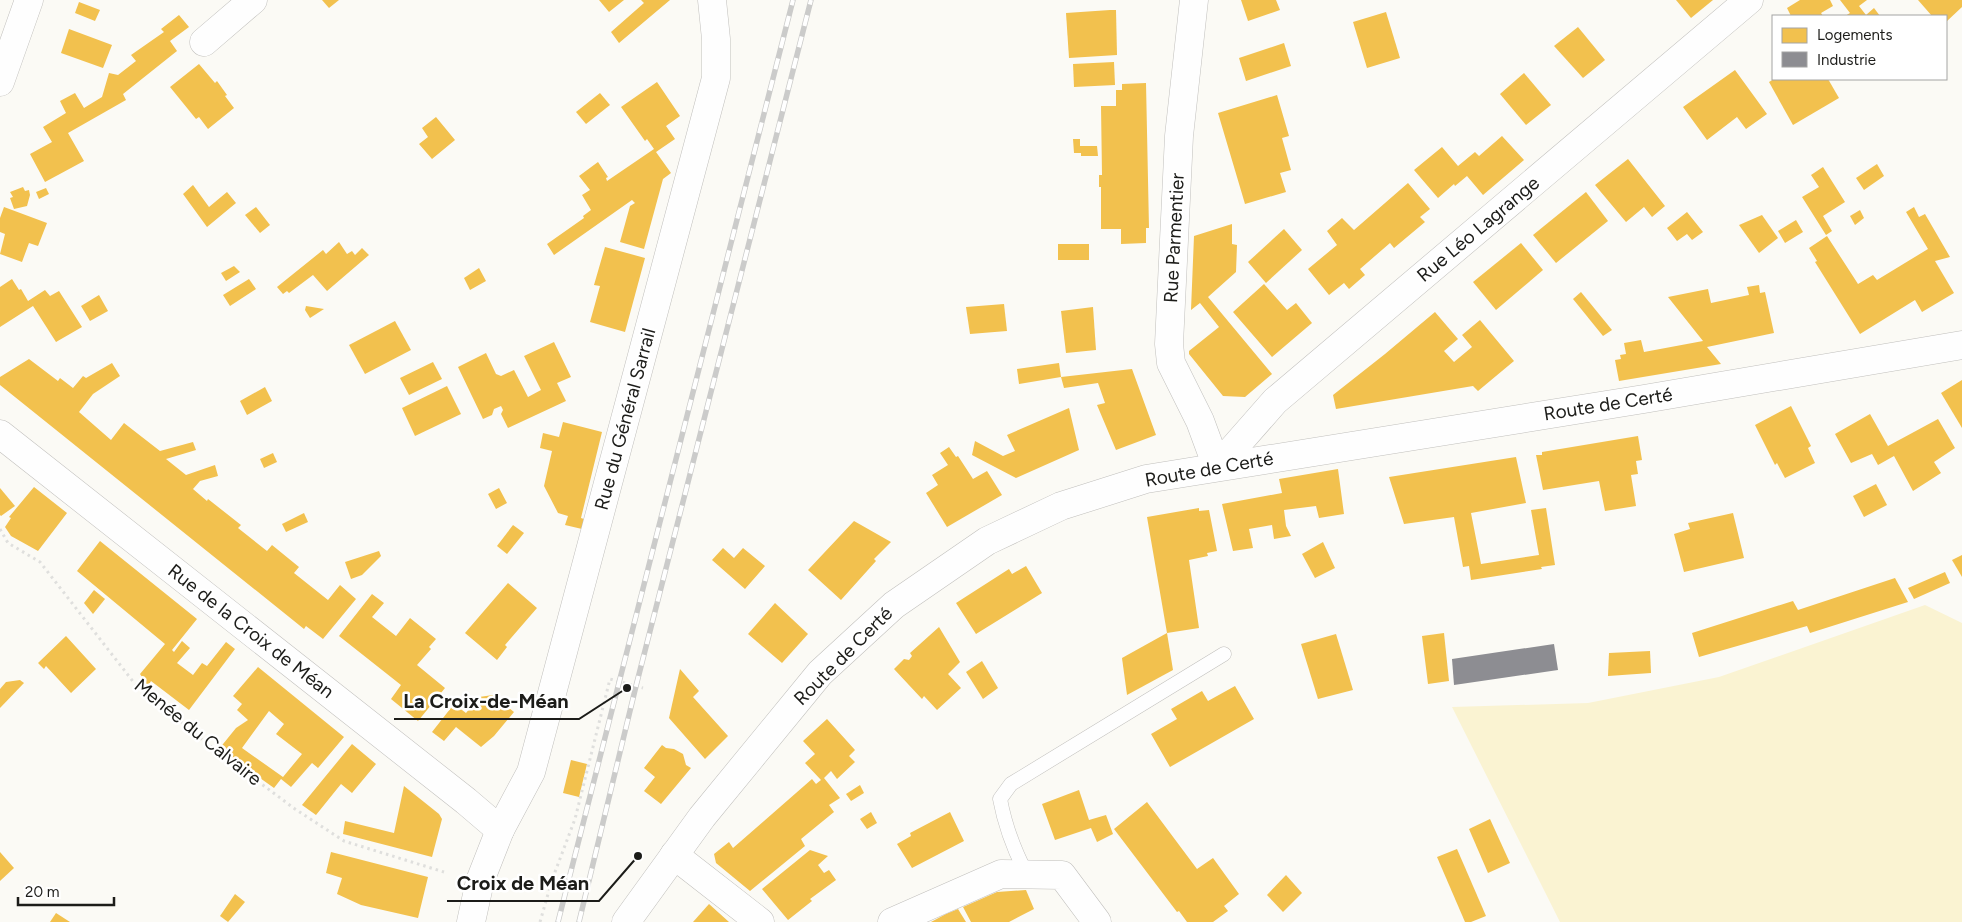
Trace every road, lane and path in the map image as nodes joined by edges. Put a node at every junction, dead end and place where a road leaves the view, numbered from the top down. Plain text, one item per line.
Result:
1 (29, 0) edge
2 (253, 0) edge
3 (712, 0) edge
4 (1194, 0) edge
5 (1749, 0) edge
6 (204, 42) dead end
7 (0, 82) edge
8 (1962, 345) edge
9 (0, 434) edge
10 (1217, 467) junction
11 (0, 529) edge
12 (1224, 654) dead end
13 (643, 688) dead end
14 (500, 830) junction
15 (674, 855) junction
16 (444, 872) dead end
17 (1026, 875) junction
18 (471, 922) edge
19 (540, 922) edge
20 (626, 922) edge
21 (760, 922) edge
22 (892, 922) edge
23 (1097, 922) edge

1 - 7 street
2 - 6 street
3 - 14 street, Rue du Général Sarrail
4 - 10 street, Rue Parmentier
5 - 10 street, Rue Léo Lagrange
8 - 10 street, Route de Certé
9 - 14 street, Rue de la Croix de Méan
10 - 15 street, Route de Certé
11 - 16 path, Menée du Calvaire
12 - 17 lane
13 - 19 path
14 - 18 street, Rue du Général Sarrail
15 - 20 street, Route de Certé
15 - 21 street
17 - 22 street
17 - 23 street

